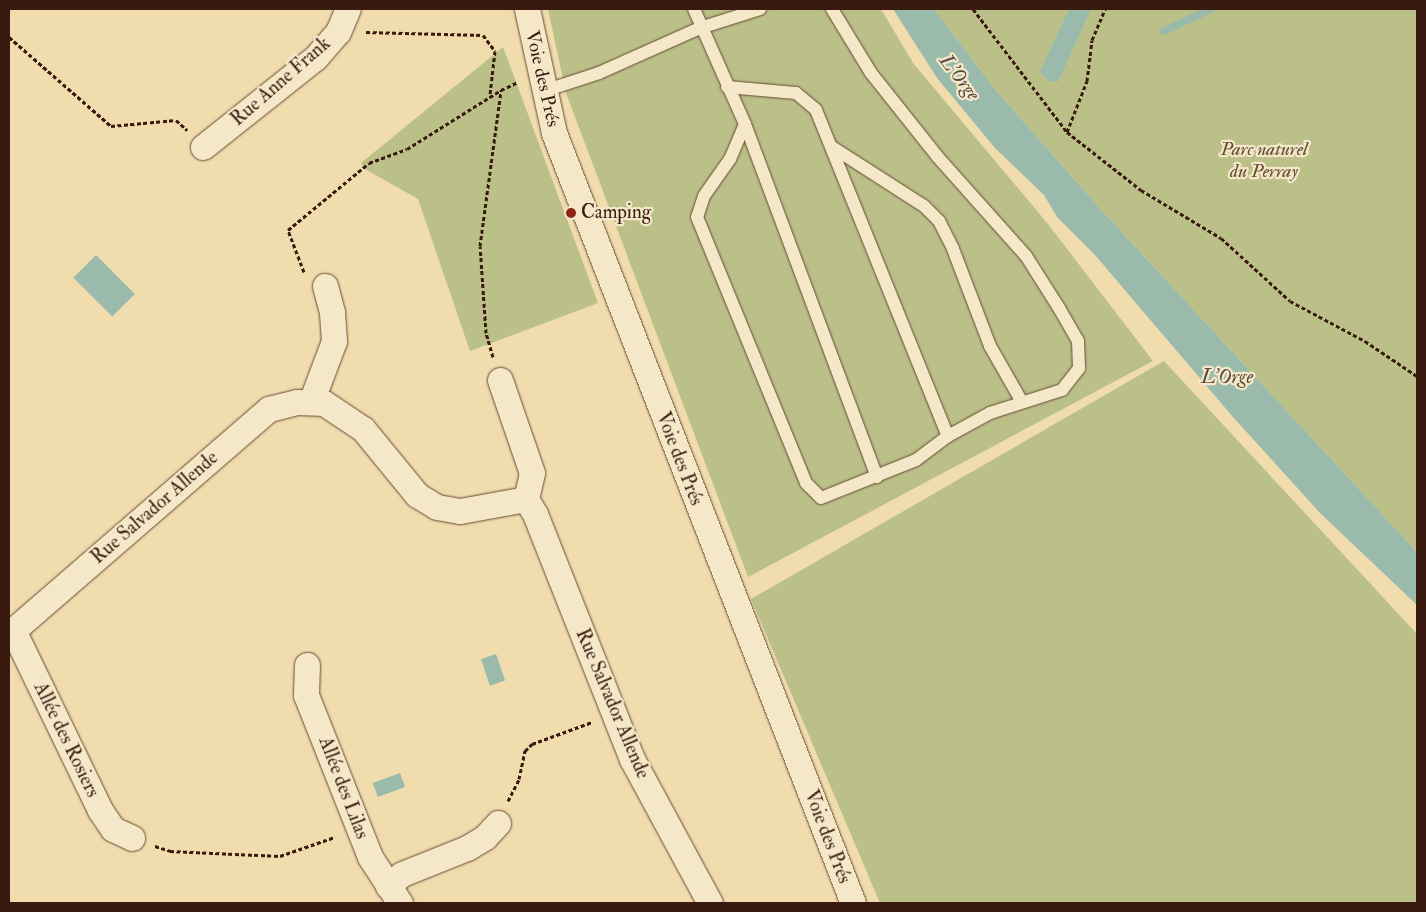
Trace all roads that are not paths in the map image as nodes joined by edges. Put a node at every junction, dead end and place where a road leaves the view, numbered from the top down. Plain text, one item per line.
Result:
1 (348, 9) edge
2 (527, 9) edge
3 (694, 9) edge
4 (760, 9) edge
5 (832, 9) edge
6 (700, 28) junction
7 (727, 87) junction
8 (544, 91) junction
9 (745, 124) junction
10 (203, 147) road end
11 (832, 147) junction
12 (325, 286) road end
13 (500, 380) road end
14 (311, 402) junction
15 (1022, 402) junction
16 (948, 436) junction
17 (878, 477) junction
18 (526, 499) junction
19 (11, 632) edge
20 (307, 665) dead end
21 (498, 823) road end
22 (132, 838) road end
23 (394, 895) edge
24 (710, 903) edge
25 (853, 903) edge

1 - 10 street, Rue Anne Frank
2 - 8 street, Voie des Prés
3 - 6 lane
4 - 6 lane
5 - 15 lane
6 - 7 lane
6 - 8 lane
7 - 9 lane
7 - 11 lane
8 - 25 street, Voie des Prés
9 - 17 lane
9 - 17 lane
11 - 15 lane
11 - 16 lane
12 - 14 street
13 - 18 street
14 - 18 street, Rue Salvador Allende
14 - 19 street, Rue Salvador Allende
15 - 16 lane
16 - 17 lane
18 - 24 street, Rue Salvador Allende
19 - 22 street, Allée des Rosiers
20 - 23 street, Allée des Lilas
21 - 23 street

